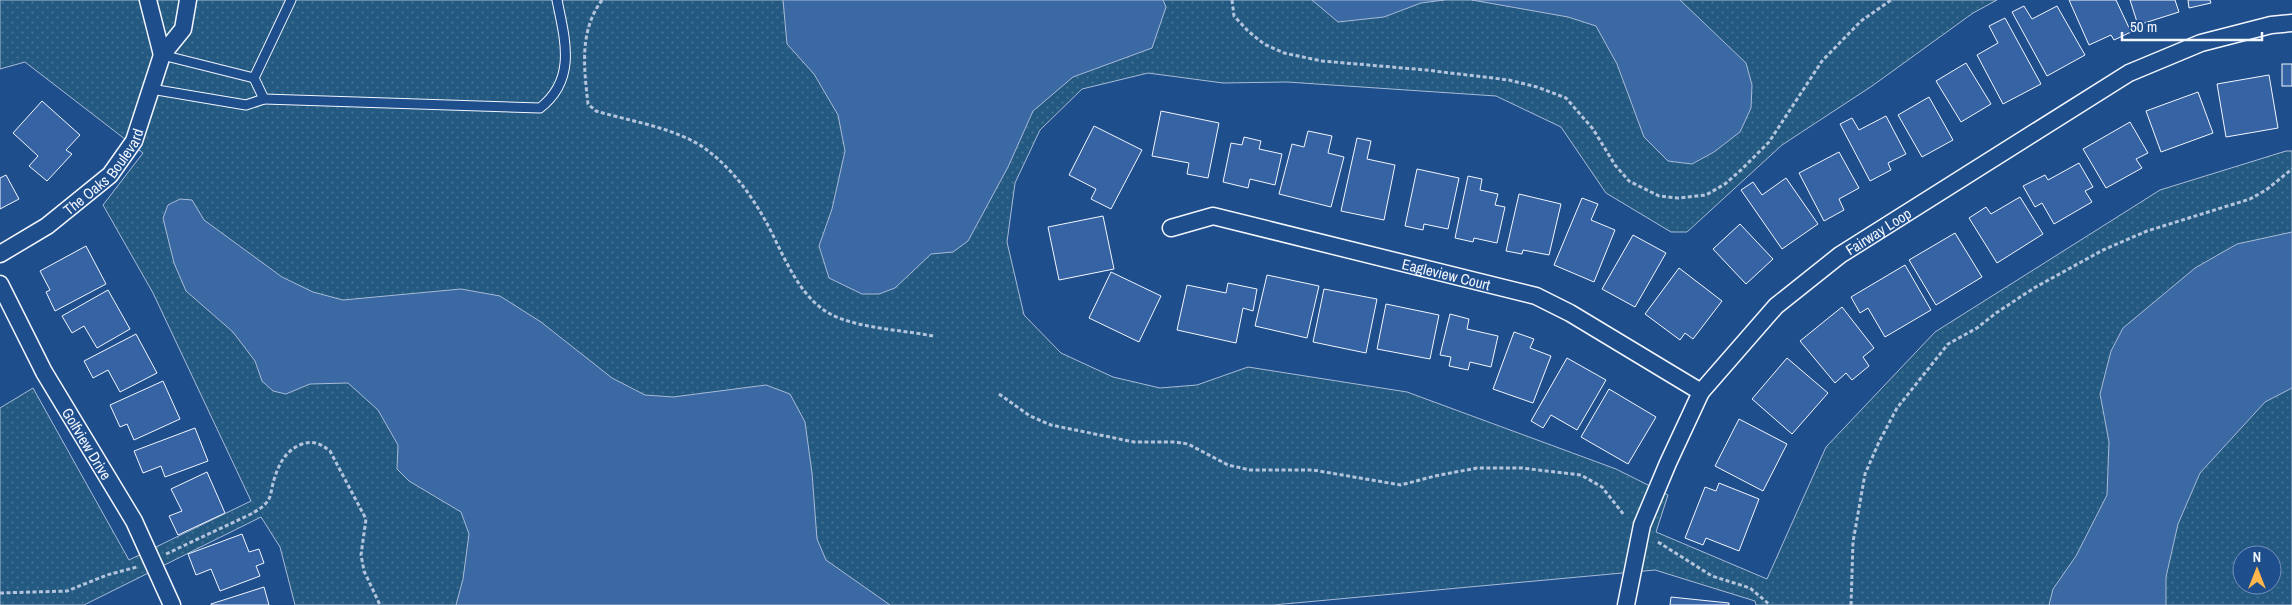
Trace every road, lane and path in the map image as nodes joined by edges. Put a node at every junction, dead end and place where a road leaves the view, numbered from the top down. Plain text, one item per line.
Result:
1 (148, 0) edge
2 (188, 0) edge
3 (291, 0) edge
4 (557, 0) edge
5 (601, 0) edge
6 (1232, 0) edge
7 (1891, 0) edge
8 (2292, 24) edge
9 (162, 55) junction
10 (254, 78) junction
11 (151, 88) junction
12 (264, 99) junction
13 (2292, 169) edge
14 (1171, 228) dead end
15 (0, 254) edge
16 (0, 284) edge
17 (932, 336) dead end
18 (1701, 392) junction
19 (999, 394) dead end
20 (1624, 515) dead end
21 (1658, 542) dead end
22 (152, 560) junction
23 (0, 593) edge
24 (172, 605) edge
25 (380, 605) edge
26 (1626, 605) edge
27 (1770, 605) edge
28 (1851, 605) edge

1 - 9 street
2 - 9 street, The Oaks Boulevard
3 - 10 lane
4 - 12 lane
5 - 17 path
6 - 7 path
8 - 18 street, Fairway Loop
9 - 10 lane
9 - 11 street, The Oaks Boulevard
10 - 12 lane
11 - 12 lane
11 - 15 street, The Oaks Boulevard
13 - 28 path
14 - 18 street, Eagleview Court
16 - 22 street, Golfview Drive
18 - 26 street, Fairway Loop
19 - 20 path
21 - 27 path
22 - 23 path
22 - 24 street, Golfview Drive
22 - 25 path

